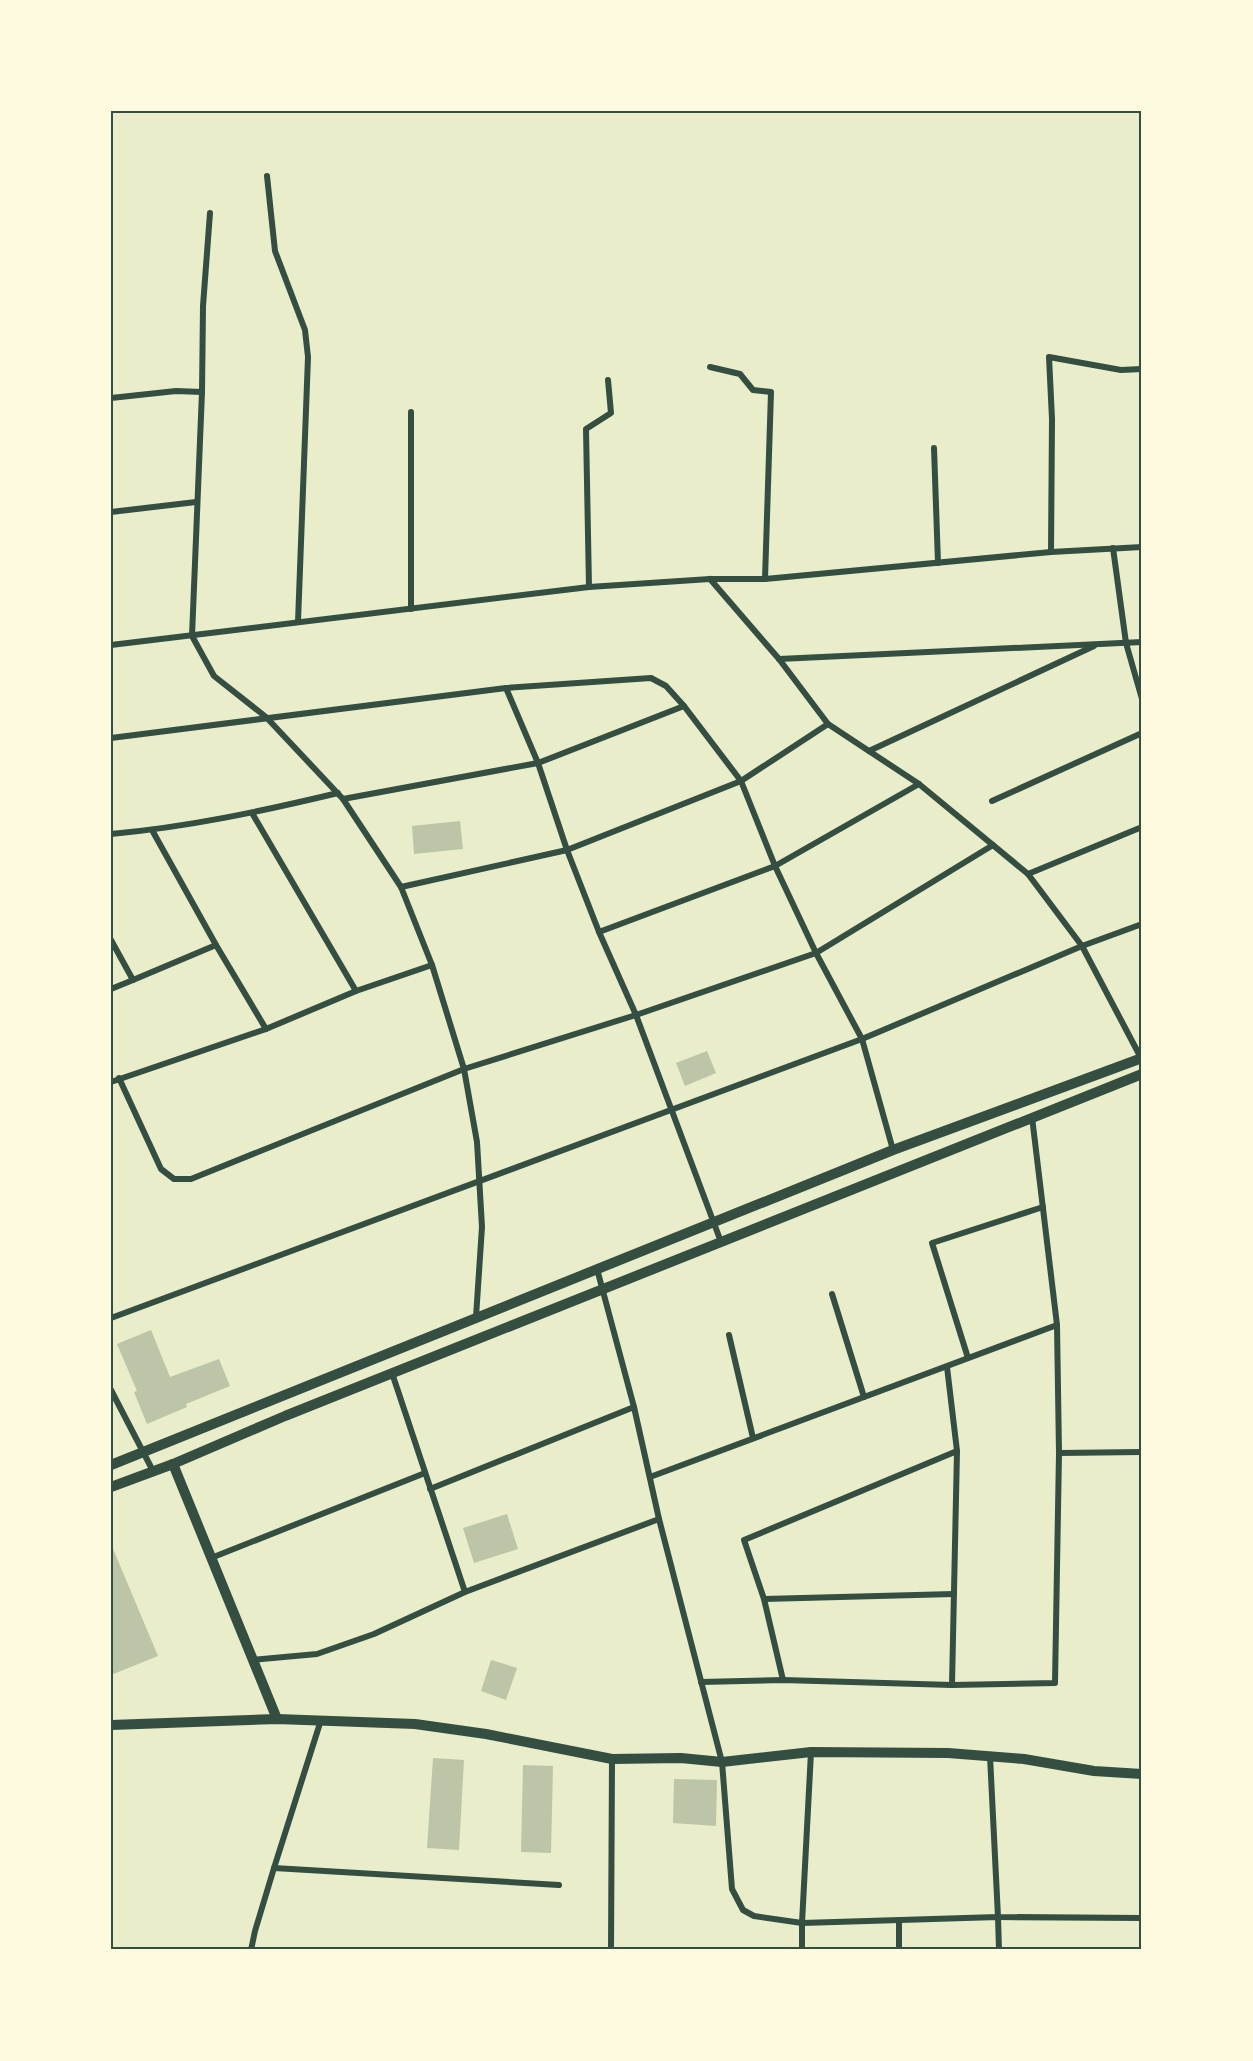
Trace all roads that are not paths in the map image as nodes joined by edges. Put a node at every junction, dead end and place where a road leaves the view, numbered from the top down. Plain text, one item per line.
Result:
1 (267, 176) dead end
2 (210, 213) dead end
3 (710, 367) dead end
4 (1142, 369) edge
5 (608, 380) dead end
6 (202, 392) junction
7 (111, 398) edge
8 (411, 412) dead end
9 (934, 448) dead end
10 (196, 502) junction
11 (111, 512) edge
12 (1142, 547) edge
13 (1113, 548) junction
14 (1052, 552) junction
15 (938, 563) junction
16 (710, 579) junction
17 (765, 579) junction
18 (589, 587) junction
19 (411, 609) junction
20 (298, 622) junction
21 (192, 636) junction
22 (1142, 642) edge
23 (1126, 643) junction
24 (111, 645) edge
25 (1097, 645) junction
26 (779, 660) junction
27 (506, 688) junction
28 (1142, 699) edge
29 (684, 706) junction
30 (266, 717) junction
31 (828, 724) junction
32 (1142, 733) edge
33 (111, 738) edge
34 (869, 751) junction
35 (538, 763) junction
36 (741, 781) junction
37 (919, 784) junction
38 (338, 793) junction
39 (343, 799) junction
40 (992, 801) dead end
41 (252, 813) junction
42 (1142, 828) edge
43 (152, 830) junction
44 (111, 834) edge
45 (993, 845) junction
46 (567, 850) junction
47 (776, 866) junction
48 (1028, 874) junction
49 (401, 887) junction
50 (1142, 924) edge
51 (599, 932) junction
52 (111, 940) edge
53 (216, 945) junction
54 (1082, 946) junction
55 (816, 953) junction
56 (432, 965) junction
57 (133, 980) junction
58 (111, 989) edge
59 (356, 991) junction
60 (636, 1016) junction
61 (266, 1029) junction
62 (862, 1039) junction
63 (1142, 1059) edge
64 (464, 1069) junction
65 (1142, 1074) edge
66 (119, 1078) junction
67 (111, 1082) edge
68 (672, 1111) junction
69 (1032, 1117) junction
70 (893, 1150) junction
71 (479, 1183) junction
72 (1043, 1207) junction
73 (712, 1224) junction
74 (721, 1242) junction
75 (597, 1269) junction
76 (604, 1289) junction
77 (832, 1294) dead end
78 (476, 1317) junction
79 (111, 1318) edge
80 (1057, 1324) junction
81 (729, 1335) dead end
82 (968, 1358) junction
83 (947, 1367) junction
84 (392, 1373) junction
85 (111, 1390) edge
86 (864, 1397) junction
87 (634, 1407) junction
88 (753, 1438) junction
89 (957, 1451) junction
90 (143, 1452) junction
91 (1142, 1452) edge
92 (1059, 1453) junction
93 (173, 1464) junction
94 (111, 1465) edge
95 (153, 1472) junction
96 (425, 1473) junction
97 (650, 1477) junction
98 (111, 1487) edge
99 (430, 1489) junction
100 (658, 1519) junction
101 (211, 1558) junction
102 (465, 1592) junction
103 (954, 1594) junction
104 (764, 1599) junction
105 (252, 1660) junction
106 (783, 1680) junction
107 (701, 1682) junction
108 (952, 1685) junction
109 (277, 1719) junction
110 (321, 1720) junction
111 (111, 1725) edge
112 (811, 1752) junction
113 (990, 1756) junction
114 (612, 1759) junction
115 (723, 1762) junction
116 (1142, 1774) edge
117 (274, 1868) junction
118 (559, 1885) dead end
119 (998, 1917) junction
120 (1142, 1918) edge
121 (899, 1920) junction
122 (801, 1923) junction
123 (251, 1950) edge
124 (611, 1950) edge
125 (802, 1950) edge
126 (899, 1950) edge
127 (999, 1950) edge

1 - 20 street
2 - 6 street
3 - 17 street
4 - 14 street
5 - 18 street
6 - 7 street
6 - 10 street
8 - 19 street
9 - 15 street
10 - 11 street
10 - 21 street
12 - 13 street
13 - 14 street
13 - 23 street
14 - 15 street
15 - 17 street
16 - 17 street
16 - 18 street
16 - 26 street
18 - 19 street
19 - 20 street
20 - 21 street
21 - 24 street
21 - 30 street
22 - 23 street
23 - 25 street
23 - 28 street
25 - 26 street
25 - 34 street
26 - 31 street
27 - 29 street
27 - 30 street
27 - 35 street
29 - 35 street
29 - 36 street
30 - 33 street
30 - 38 street
31 - 34 street
31 - 36 street
32 - 40 street
34 - 37 street
35 - 39 street
35 - 46 street
36 - 46 street
36 - 47 street
37 - 45 street
37 - 47 street
38 - 39 street
38 - 41 street
39 - 49 street
41 - 43 street
41 - 59 street
42 - 48 street
43 - 44 street
43 - 53 street
45 - 48 street
45 - 55 street
46 - 49 street
46 - 51 street
47 - 51 street
47 - 55 street
48 - 54 street
49 - 56 street
50 - 54 street
51 - 60 street
52 - 57 street
53 - 57 street
53 - 61 street
54 - 62 street
54 - 63 street
55 - 60 street
55 - 62 street
56 - 59 street
56 - 64 street
57 - 58 street
59 - 61 street
60 - 64 street
60 - 68 street
61 - 66 street
62 - 68 street
62 - 70 street
63 - 70 street
64 - 66 street
64 - 71 street
65 - 69 street
66 - 67 street
68 - 71 street
68 - 73 street
69 - 72 street
69 - 74 street
70 - 73 street
71 - 78 street
71 - 79 street
72 - 80 street
72 - 82 street
73 - 74 street
73 - 75 street
74 - 76 street
75 - 76 street
75 - 78 street
76 - 84 street
76 - 87 street
77 - 86 street
78 - 90 street
80 - 82 street
80 - 92 street
81 - 88 street
82 - 83 street
83 - 86 street
83 - 89 street
84 - 93 street
84 - 96 street
85 - 90 street
86 - 88 street
87 - 97 street
87 - 99 street
88 - 97 street
89 - 103 street
89 - 104 street
90 - 94 street
90 - 95 street
91 - 92 street
92 - 108 street
93 - 95 street
93 - 101 street
95 - 98 street
96 - 99 street
96 - 101 street
97 - 100 street
99 - 102 street
100 - 102 street
100 - 107 street
101 - 105 street
102 - 105 street
103 - 104 street
103 - 108 street
104 - 106 street
105 - 109 street
106 - 107 street
106 - 108 street
107 - 115 street
109 - 110 street
109 - 111 street
110 - 114 street
110 - 117 street
112 - 113 street
112 - 115 street
112 - 122 street
113 - 116 street
113 - 119 street
114 - 115 street
114 - 124 street
115 - 122 street
117 - 118 street
117 - 123 street
119 - 120 street
119 - 121 street
119 - 127 street
121 - 122 street
121 - 126 street
122 - 125 street

